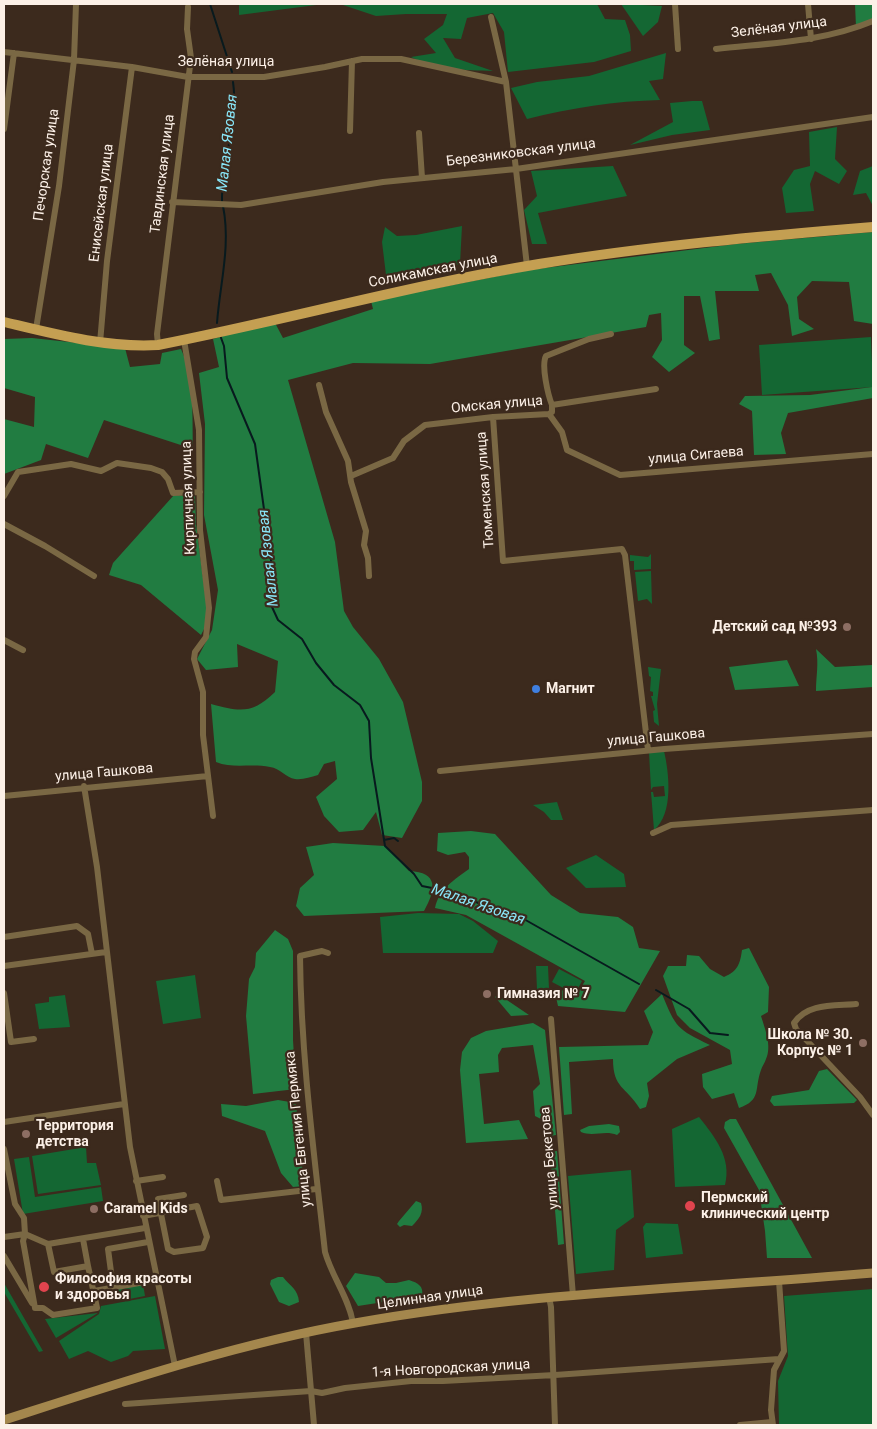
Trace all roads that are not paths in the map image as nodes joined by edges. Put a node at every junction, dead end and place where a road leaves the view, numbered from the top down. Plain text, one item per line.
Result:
1 (76, 4) edge
2 (675, 4) edge
3 (808, 4) edge
4 (188, 6) dead end
5 (491, 17) dead end
6 (873, 22) edge
7 (811, 40) junction
8 (716, 48) dead end
9 (678, 49) dead end
10 (4, 52) edge
11 (14, 53) junction
12 (74, 60) junction
13 (352, 61) junction
14 (132, 67) junction
15 (188, 77) junction
16 (506, 82) junction
17 (873, 117) edge
18 (4, 129) edge
19 (350, 131) dead end
20 (419, 133) dead end
21 (516, 169) junction
22 (422, 178) junction
23 (172, 202) junction
24 (873, 227) edge
25 (527, 266) junction
26 (4, 322) edge
27 (36, 330) junction
28 (611, 334) dead end
29 (184, 340) junction
30 (100, 343) junction
31 (158, 345) junction
32 (319, 385) dead end
33 (656, 389) dead end
34 (552, 406) junction
35 (549, 414) junction
36 (493, 417) junction
37 (873, 454) edge
38 (351, 476) junction
39 (200, 492) junction
40 (4, 496) edge
41 (4, 524) edge
42 (94, 576) dead end
43 (369, 576) dead end
44 (4, 640) edge
45 (23, 650) dead end
46 (873, 734) edge
47 (648, 750) junction
48 (440, 771) dead end
49 (208, 776) junction
50 (84, 786) junction
51 (4, 796) edge
52 (873, 810) edge
53 (213, 816) dead end
54 (653, 833) dead end
55 (4, 937) edge
56 (106, 952) junction
57 (328, 953) dead end
58 (92, 954) junction
59 (4, 966) edge
60 (4, 993) edge
61 (856, 1004) dead end
62 (551, 1019) dead end
63 (34, 1039) dead end
64 (124, 1104) junction
65 (873, 1115) edge
66 (4, 1122) edge
67 (4, 1145) edge
68 (4, 1149) edge
69 (163, 1177) dead end
70 (136, 1181) junction
71 (217, 1181) dead end
72 (316, 1189) junction
73 (184, 1195) dead end
74 (160, 1213) junction
75 (143, 1216) junction
76 (146, 1228) junction
77 (25, 1234) junction
78 (4, 1237) edge
79 (83, 1239) junction
80 (148, 1242) junction
81 (48, 1244) junction
82 (4, 1256) edge
83 (88, 1266) junction
84 (873, 1273) edge
85 (156, 1280) junction
86 (779, 1281) junction
87 (113, 1287) junction
88 (94, 1290) junction
89 (573, 1296) junction
90 (548, 1298) junction
91 (35, 1308) junction
92 (353, 1323) junction
93 (306, 1332) junction
94 (780, 1359) junction
95 (175, 1366) junction
96 (555, 1375) junction
97 (311, 1391) junction
98 (125, 1404) dead end
99 (4, 1420) edge
100 (772, 1424) edge
101 (314, 1425) edge
102 (555, 1425) edge
103 (740, 1425) edge

1 - 12 street, Печорская улица
2 - 9 street
3 - 7 street
4 - 15 street, Тавдинская улица
5 - 16 street
6 - 7 street, Зелёная улица
7 - 8 street, Зелёная улица
10 - 11 street, Зелёная улица
11 - 12 street, Зелёная улица
11 - 18 street
12 - 14 street, Зелёная улица
12 - 27 street, Печорская улица
13 - 15 street, Зелёная улица
13 - 16 street, Зелёная улица
13 - 19 street
14 - 15 street, Зелёная улица
14 - 30 street, Енисейская улица
15 - 23 street, Тавдинская улица
16 - 21 street
17 - 21 street, Березниковская улица
20 - 22 street
21 - 22 street, Березниковская улица
21 - 25 street
22 - 23 street, Березниковская улица
23 - 31 street, Тавдинская улица
24 - 25 main road, Соликамская улица
25 - 29 main road, Соликамская улица
26 - 27 main road, Соликамская улица
27 - 30 main road, Соликамская улица
28 - 34 street
29 - 31 main road, Соликамская улица
29 - 39 street, Кирпичная улица
30 - 31 main road, Соликамская улица
32 - 38 street
33 - 34 street, Омская улица
34 - 35 street, Омская улица
35 - 36 street, Омская улица
35 - 37 street, улица Сигаева
36 - 38 street, Омская улица
36 - 47 street, Тюменская улица
38 - 43 street
39 - 40 street
39 - 49 street, Кирпичная улица
41 - 42 street
44 - 45 street
46 - 47 street, улица Гашкова
47 - 48 street, улица Гашкова
49 - 50 street, улица Гашкова
49 - 53 street
50 - 51 street, улица Гашкова
50 - 56 street
52 - 54 street
55 - 58 street
56 - 58 street
56 - 64 street
57 - 72 street, улица Евгения Пермяка
58 - 59 street
60 - 63 street
61 - 65 street
62 - 89 street, улица Бекетова
64 - 66 street
64 - 70 street
67 - 68 street
68 - 77 street
69 - 70 street
70 - 75 street
71 - 72 street
72 - 92 street, улица Евгения Пермяка
73 - 74 street
74 - 74 street
74 - 75 street
75 - 76 street
76 - 79 street
76 - 80 street
77 - 78 street
77 - 81 street
77 - 91 street
79 - 81 street
79 - 83 street
80 - 85 street
80 - 87 street
81 - 83 street
82 - 91 street
83 - 88 street
84 - 86 main road, Целинная улица
85 - 87 street
85 - 95 street
86 - 89 main road, Целинная улица
86 - 94 street
87 - 88 street
88 - 91 street
89 - 90 main road, Целинная улица
90 - 92 main road, Целинная улица
90 - 96 street
92 - 93 main road, Целинная улица
93 - 95 main road, Целинная улица
93 - 97 street
94 - 96 street, 1-я Новгородская улица
94 - 100 street
95 - 99 main road, Целинная улица
96 - 97 street, 1-я Новгородская улица
96 - 102 street
97 - 98 street, 1-я Новгородская улица
97 - 101 street
100 - 103 street

